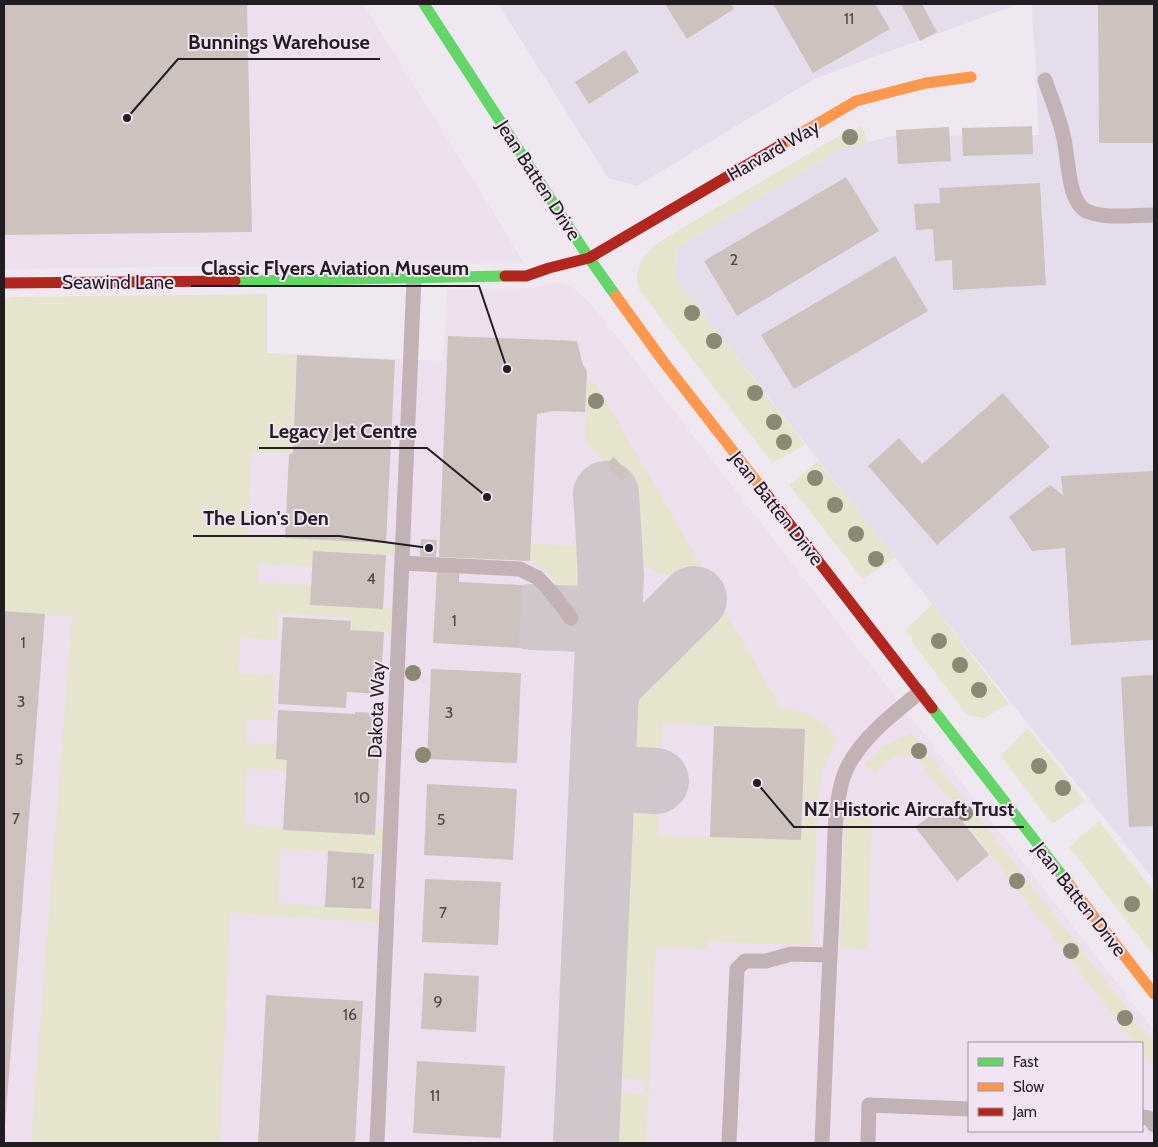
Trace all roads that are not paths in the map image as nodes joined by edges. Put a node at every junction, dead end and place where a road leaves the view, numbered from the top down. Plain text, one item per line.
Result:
1 (424, 4) edge
2 (971, 78) dead end
3 (1045, 80) dead end
4 (1154, 215) edge
5 (589, 258) junction
6 (414, 279) junction
7 (4, 283) edge
8 (402, 563) junction
9 (570, 618) dead end
10 (919, 693) junction
11 (830, 955) junction
12 (1154, 994) edge
13 (968, 1109) edge
14 (1143, 1117) edge
15 (1154, 1125) edge
16 (377, 1143) edge
17 (729, 1143) edge
18 (822, 1143) edge
19 (868, 1143) edge

1 - 5 street, Jean Batten Drive
2 - 5 street, Harvard Way
3 - 4 lane
5 - 6 street, Seawind Lane
5 - 10 street, Jean Batten Drive
6 - 7 street, Seawind Lane
6 - 8 lane, Dakota Way
8 - 9 lane
8 - 16 lane, Dakota Way
10 - 11 lane
10 - 12 street, Jean Batten Drive
11 - 17 lane
11 - 18 lane
13 - 19 lane
14 - 15 lane

